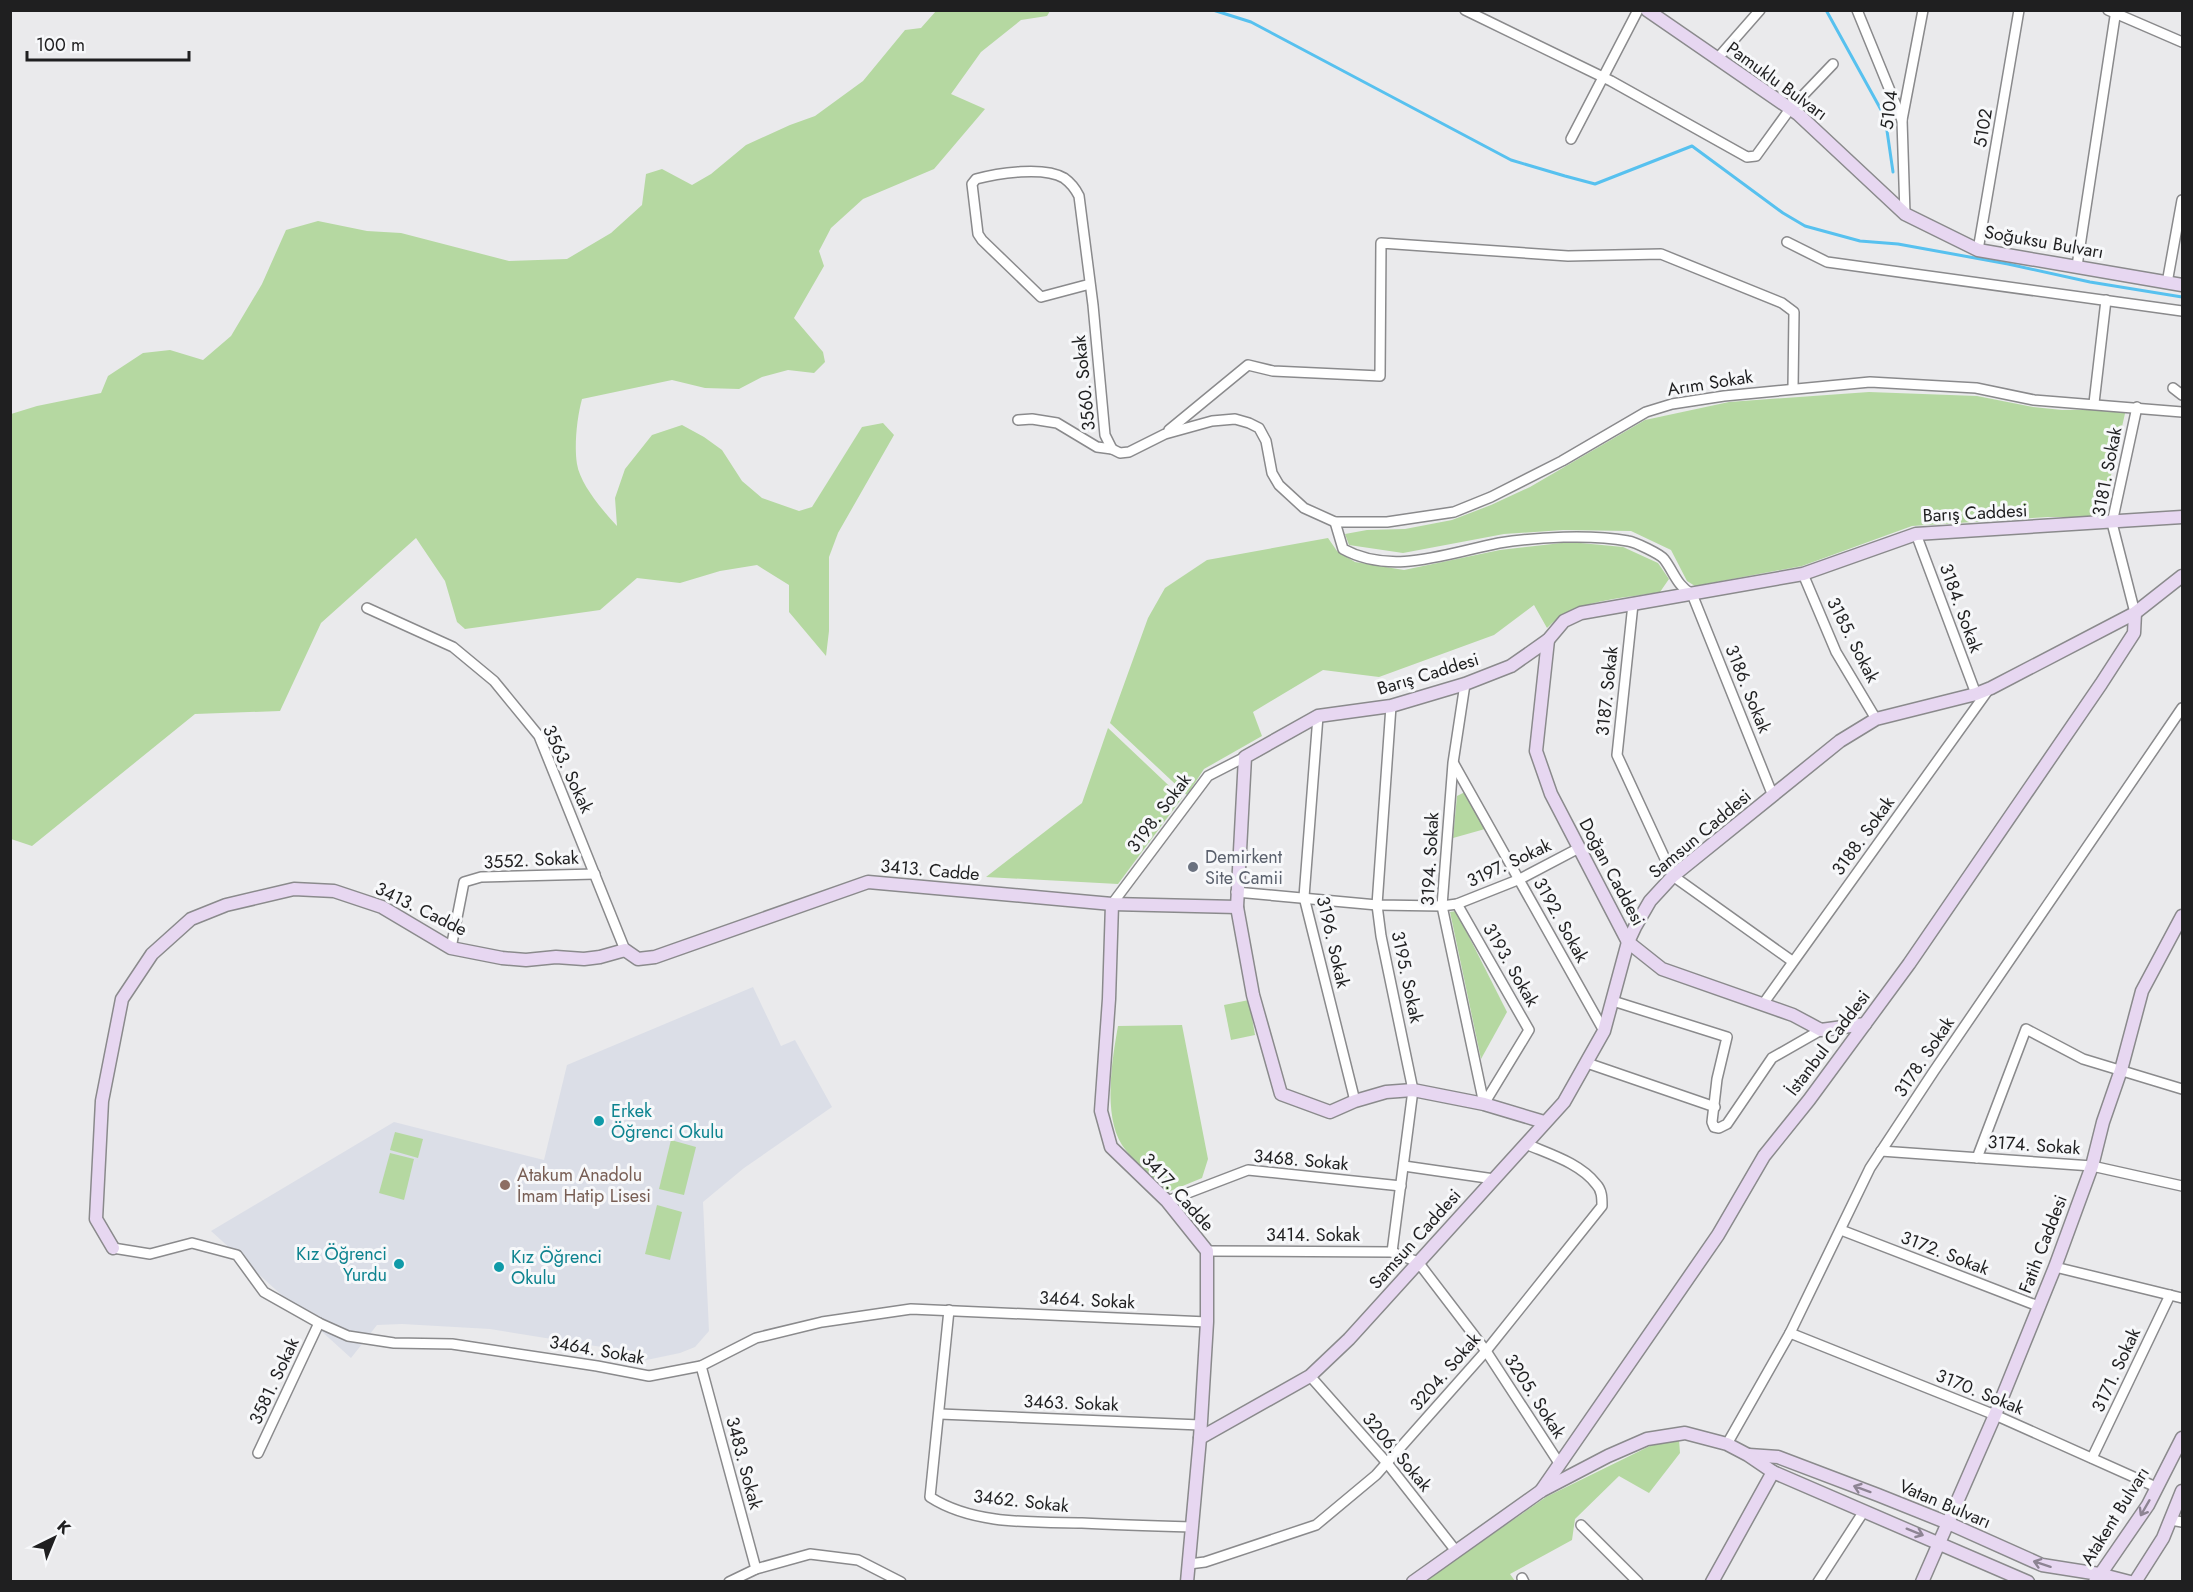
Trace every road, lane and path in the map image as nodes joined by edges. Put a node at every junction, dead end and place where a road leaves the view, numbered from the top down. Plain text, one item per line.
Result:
1 (1465, 10) edge
2 (1638, 10) edge
3 (1647, 10) edge
4 (1760, 10) edge
5 (1857, 10) edge
6 (1923, 10) edge
7 (2019, 10) edge
8 (2112, 12) edge
9 (2182, 42) edge
10 (1717, 58) junction
11 (1833, 64) dead end
12 (1603, 77) junction
13 (1790, 109) junction
14 (1902, 120) junction
15 (1571, 139) dead end
16 (2182, 200) edge
17 (1905, 214) junction
18 (1787, 242) dead end
19 (1978, 250) junction
20 (2077, 266) junction
21 (2167, 283) junction
22 (1090, 284) junction
23 (2182, 285) edge
24 (2106, 300) junction
25 (2182, 311) edge
26 (1793, 388) junction
27 (2173, 388) dead end
28 (2182, 395) edge
29 (2094, 403) junction
30 (2136, 406) junction
31 (2182, 412) edge
32 (1018, 420) dead end
33 (1165, 434) junction
34 (1112, 449) junction
35 (2182, 517) edge
36 (1335, 522) junction
37 (2112, 523) junction
38 (1916, 534) junction
39 (1803, 574) junction
40 (2182, 576) edge
41 (1676, 580) junction
42 (1692, 594) junction
43 (1663, 599) junction
44 (1633, 604) junction
45 (367, 608) dead end
46 (2134, 613) junction
47 (1548, 640) junction
48 (1466, 684) junction
49 (1991, 687) junction
50 (1976, 694) junction
51 (1391, 706) junction
52 (2182, 708) edge
53 (1318, 716) junction
54 (1876, 719) junction
55 (1245, 757) junction
56 (1453, 763) junction
57 (1773, 796) junction
58 (1579, 848) junction
59 (595, 874) junction
60 (1673, 876) junction
61 (1520, 879) junction
62 (1236, 892) junction
63 (1304, 897) junction
64 (1112, 904) junction
65 (1457, 904) junction
66 (1377, 905) junction
67 (1442, 906) junction
68 (1237, 907) junction
69 (2180, 924) edge
70 (1628, 942) junction
71 (451, 948) junction
72 (625, 950) junction
73 (1792, 961) junction
74 (1613, 1001) junction
75 (1762, 1004) junction
76 (1865, 1024) junction
77 (1821, 1030) junction
78 (1604, 1031) junction
79 (1587, 1063) junction
80 (2121, 1070) junction
81 (2182, 1089) edge
82 (1413, 1090) junction
83 (1355, 1101) junction
84 (1484, 1104) junction
85 (1715, 1107) junction
86 (1544, 1122) junction
87 (1526, 1144) junction
88 (1881, 1151) junction
89 (1977, 1158) junction
90 (1404, 1166) junction
91 (2092, 1166) junction
92 (1494, 1179) junction
93 (1401, 1186) junction
94 (2182, 1186) edge
95 (1167, 1201) junction
96 (1841, 1230) junction
97 (113, 1248) joint
98 (1207, 1251) junction
99 (1392, 1252) junction
100 (1418, 1262) junction
101 (2055, 1266) junction
102 (2170, 1295) junction
103 (2182, 1298) edge
104 (2038, 1306) junction
105 (949, 1310) junction
106 (1207, 1322) junction
107 (319, 1323) junction
108 (1790, 1333) junction
109 (1486, 1351) junction
110 (701, 1366) junction
111 (1310, 1376) junction
112 (940, 1414) junction
113 (1995, 1415) junction
114 (1200, 1432) junction
115 (2182, 1438) edge
116 (1727, 1444) junction
117 (258, 1453) dead end
118 (1748, 1455) junction
119 (2092, 1458) junction
120 (1386, 1463) junction
121 (1559, 1463) junction
122 (1773, 1472) junction
123 (2156, 1487) junction
124 (1540, 1491) junction
125 (2182, 1491) edge
126 (1864, 1511) junction
127 (2177, 1521) edge
128 (1948, 1523) junction
129 (1581, 1525) dead end
130 (1192, 1527) junction
131 (1940, 1542) junction
132 (1456, 1551) junction
133 (1188, 1564) junction
134 (756, 1569) junction
135 (2097, 1577) edge
136 (729, 1581) edge
137 (901, 1581) edge
138 (1187, 1581) edge
139 (1413, 1581) edge
140 (1638, 1581) edge
141 (1712, 1581) edge
142 (1818, 1581) edge
143 (1922, 1581) edge
144 (2028, 1581) edge
145 (2130, 1581) edge
146 (2135, 1581) edge

1 - 12 street
2 - 12 street
3 - 10 street, Pamuklu Bulvarı
4 - 10 street
5 - 14 street
6 - 14 street, 5104
7 - 19 street, 5102
8 - 9 street
8 - 20 street
10 - 13 street, Pamuklu Bulvarı
11 - 13 street
12 - 13 street
12 - 15 street
13 - 17 street, Pamuklu Bulvarı
14 - 17 street, 5104
16 - 21 street
17 - 19 street, Soğuksu Bulvarı
18 - 24 street
19 - 20 street, Soğuksu Bulvarı
20 - 21 street, Soğuksu Bulvarı
21 - 23 street, Soğuksu Bulvarı
22 - 22 street, 3560. Sokak
22 - 34 street, 3560. Sokak
24 - 25 street
24 - 29 street
26 - 29 street, Arım Sokak
26 - 33 street
26 - 36 street, Arım Sokak
27 - 28 street
29 - 30 street, Arım Sokak
30 - 31 street, Arım Sokak
30 - 37 street, 3181. Sokak
32 - 34 street, 3560. Sokak
33 - 34 street
33 - 36 street, Arım Sokak
35 - 37 street, Barış Caddesi
36 - 41 street
37 - 38 street, Barış Caddesi
37 - 46 street, 3181. Sokak
38 - 39 street, Barış Caddesi
38 - 50 street, 3184. Sokak
39 - 42 street, Barış Caddesi
39 - 54 street, 3185. Sokak
40 - 46 street, Samsun Caddesi
41 - 42 street
41 - 43 street
42 - 43 street, Barış Caddesi
42 - 57 street, 3186. Sokak
43 - 44 street, Barış Caddesi
44 - 47 street, Barış Caddesi
44 - 60 street, 3187. Sokak
45 - 59 street, 3563. Sokak
46 - 49 street, Samsun Caddesi
46 - 76 street, İstanbul Caddesi
47 - 48 street, Barış Caddesi
47 - 58 street, Doğan Caddesi
48 - 51 street, Barış Caddesi
48 - 56 street, 3194. Sokak
49 - 50 street, Samsun Caddesi
49 - 73 street, 3188. Sokak
50 - 54 street, Samsun Caddesi
51 - 53 street, Barış Caddesi
51 - 66 street, 3195. Sokak
52 - 88 street, 3178. Sokak
53 - 55 street, Barış Caddesi
53 - 63 street, 3196. Sokak
54 - 57 street, Samsun Caddesi
55 - 62 street
55 - 64 street, 3198. Sokak
56 - 61 street, 3192. Sokak
56 - 67 street, 3194. Sokak
57 - 60 street, Samsun Caddesi
58 - 61 street, 3197. Sokak
58 - 70 street, Doğan Caddesi
59 - 71 street, 3552. Sokak
59 - 72 street, 3563. Sokak
60 - 70 street, Samsun Caddesi
60 - 73 street, 3187. Sokak
61 - 65 street, 3197. Sokak
61 - 78 street, 3192. Sokak
62 - 63 street, 3197. Sokak
62 - 68 street
63 - 66 street, 3197. Sokak
63 - 83 street, 3196. Sokak
64 - 68 street, 3413. Cadde
64 - 72 street, 3413. Cadde
64 - 95 street, 3417. Cadde
65 - 67 street, 3197. Sokak
65 - 84 street, 3193. Sokak
66 - 67 street, 3197. Sokak
66 - 82 street, 3195. Sokak
67 - 84 street, 3194. Sokak
68 - 83 street
69 - 80 street, Fatih Caddesi
70 - 74 street, Samsun Caddesi
70 - 75 street, Doğan Caddesi
71 - 72 street, 3413. Cadde
71 - 97 street, 3413. Cadde
73 - 75 street, 3188. Sokak
74 - 78 street, Samsun Caddesi
74 - 85 street
75 - 77 street, Doğan Caddesi
76 - 77 street
76 - 121 street, İstanbul Caddesi
77 - 85 street
78 - 79 street, Samsun Caddesi
79 - 85 street
79 - 86 street, Samsun Caddesi
80 - 81 street
80 - 89 street
80 - 91 street, Fatih Caddesi
82 - 83 street
82 - 84 street
82 - 90 street, 3195. Sokak
84 - 86 street
86 - 87 street, Samsun Caddesi
87 - 92 street, Samsun Caddesi
87 - 109 street, 3204. Sokak
88 - 89 street, 3174. Sokak
88 - 96 street, 3178. Sokak
89 - 91 street, 3174. Sokak
90 - 92 street
90 - 93 street, 3195. Sokak
91 - 94 street, 3174. Sokak
91 - 101 street, Fatih Caddesi
92 - 100 street, Samsun Caddesi
93 - 95 street, 3468. Sokak
93 - 99 street, 3195. Sokak
95 - 98 street, 3417. Cadde
96 - 104 street, 3172. Sokak
96 - 108 street, 3178. Sokak
97 - 107 street, 3464. Sokak
98 - 99 street, 3414. Sokak
98 - 106 street, 3417. Cadde
99 - 100 street, 3414. Sokak
100 - 109 street, 3205. Sokak
100 - 111 street, Samsun Caddesi
101 - 102 street
101 - 104 street, Fatih Caddesi
102 - 103 street
102 - 119 street, 3171. Sokak
104 - 113 street, Fatih Caddesi
105 - 106 street, 3464. Sokak
105 - 110 street, 3464. Sokak
105 - 112 street, 3462. Sokak
106 - 114 street, 3417. Cadde
107 - 110 street, 3464. Sokak
107 - 117 street, 3581. Sokak
108 - 113 street, 3170. Sokak
108 - 116 street, 3178. Sokak
109 - 120 street, 3204. Sokak
109 - 121 street, 3205. Sokak
110 - 134 street, 3483. Sokak
111 - 114 street, Samsun Caddesi
111 - 120 street, 3206. Sokak
112 - 114 street, 3463. Sokak
112 - 130 street, 3462. Sokak
113 - 119 street, 3170. Sokak
113 - 128 street, Fatih Caddesi
114 - 130 street, 3417. Cadde
115 - 123 street, Atakent Bulvarı
116 - 118 street, Vatan Bulvarı
116 - 124 street, Vatan Bulvarı
118 - 122 street, Vatan Bulvarı
128 -> 118 street, Vatan Bulvarı
119 - 123 street, 3170. Sokak
120 - 132 street, 3206. Sokak
120 - 133 street, 3204. Sokak
121 - 124 street, İstanbul Caddesi
122 - 126 street, Vatan Bulvarı
122 - 141 street
123 -> 135 street, Atakent Bulvarı
124 - 132 street, Vatan Bulvarı
125 - 127 street
126 -> 131 street, Vatan Bulvarı
126 - 142 street
127 - 146 street
128 - 131 street, Fatih Caddesi
135 -> 128 street, Vatan Bulvarı
129 - 140 street
130 - 133 street, 3417. Cadde
131 - 143 street, Fatih Caddesi
131 - 144 street, Vatan Bulvarı
132 - 139 street, Vatan Bulvarı
133 - 138 street, 3417. Cadde
134 - 136 street
134 - 137 street
135 - 145 street, Vatan Bulvarı

